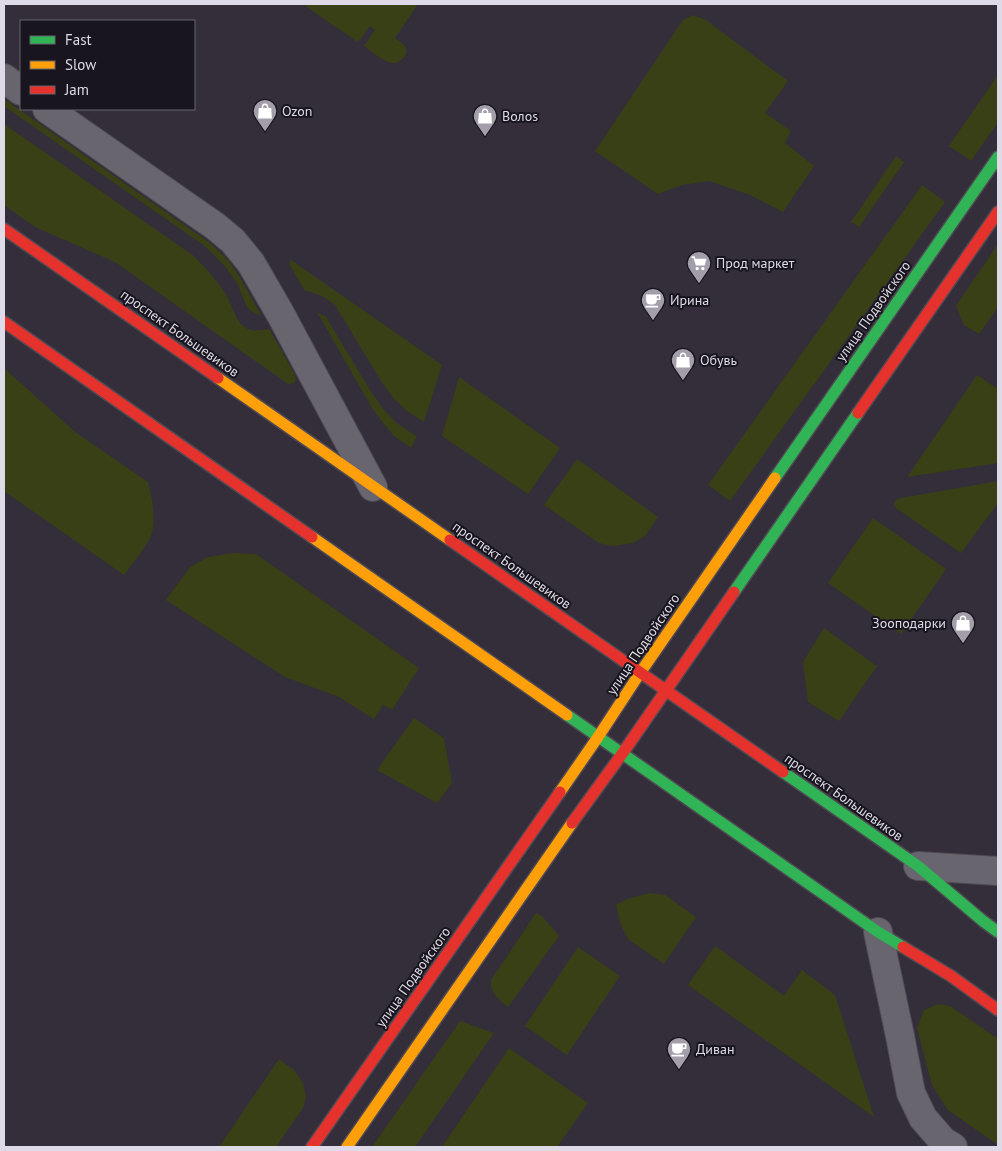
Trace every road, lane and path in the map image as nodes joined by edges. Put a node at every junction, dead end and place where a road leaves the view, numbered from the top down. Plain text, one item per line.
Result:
1 (4, 78) edge
2 (20, 90) edge
3 (48, 110) edge
4 (998, 157) edge
5 (998, 212) edge
6 (4, 229) edge
7 (4, 322) edge
8 (374, 486) junction
9 (640, 673) junction
10 (665, 690) junction
11 (598, 737) junction
12 (622, 754) junction
13 (918, 866) junction
14 (998, 871) edge
15 (878, 932) junction
16 (998, 932) edge
17 (998, 1010) edge
18 (312, 1147) edge
19 (347, 1147) edge
20 (952, 1147) edge

1 - 2 street
3 - 8 street
4 - 9 main road, улица Подвойского
5 - 10 main road
6 - 8 main road, проспект Большевиков
7 - 11 main road
8 - 9 main road, проспект Большевиков
9 - 10 main road, проспект Большевиков
9 - 11 main road, улица Подвойского
10 - 12 main road
10 - 13 main road, проспект Большевиков
11 - 12 main road
11 - 18 main road, улица Подвойского
12 - 15 main road
12 - 19 main road
13 - 14 street
13 - 16 main road, проспект Большевиков
15 - 17 main road
15 - 20 street

